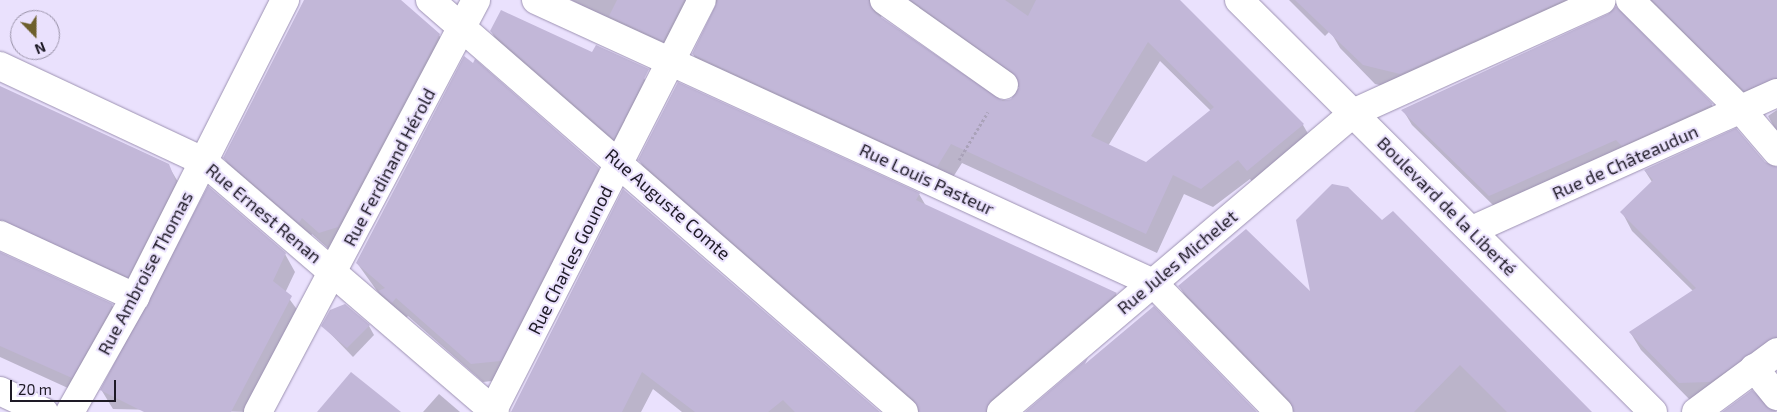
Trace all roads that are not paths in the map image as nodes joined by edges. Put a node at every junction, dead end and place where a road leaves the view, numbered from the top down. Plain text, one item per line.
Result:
1 (285, 0) edge
2 (430, 0) edge
3 (476, 0) edge
4 (536, 0) edge
5 (702, 0) edge
6 (884, 0) edge
7 (1239, 0) edge
8 (1602, 0) edge
9 (1630, 0) edge
10 (461, 30) junction
11 (670, 62) junction
12 (0, 66) edge
13 (1004, 85) road end
14 (1777, 93) edge
15 (1741, 110) junction
16 (1353, 113) junction
17 (1777, 152) edge
18 (203, 161) junction
19 (620, 161) junction
20 (1472, 230) junction
21 (0, 235) edge
22 (333, 272) junction
23 (1153, 283) junction
24 (135, 297) junction
25 (1777, 352) edge
26 (1754, 368) junction
27 (0, 391) edge
28 (1777, 396) edge
29 (44, 412) edge
30 (70, 412) edge
31 (258, 412) edge
32 (493, 412) edge
33 (904, 412) edge
34 (1001, 412) edge
35 (1279, 412) edge
36 (1653, 412) edge
37 (1696, 412) edge

1 - 18 street, Rue Ambroise Thomas
2 - 10 street, Rue Auguste Comte
3 - 10 street, Rue Ferdinand Hérold
4 - 11 street, Rue Louis Pasteur
5 - 11 street, Rue Charles Gounod
6 - 13 street
7 - 16 street, Boulevard de la Liberté
8 - 16 street, Rue Jules Michelet
9 - 15 street
10 - 19 street, Rue Auguste Comte
10 - 22 street, Rue Ferdinand Hérold
11 - 19 street, Rue Charles Gounod
11 - 23 street, Rue Louis Pasteur
12 - 18 street, Rue Ernest Renan
14 - 15 street, Rue de Châteaudun
15 - 17 street
15 - 20 street, Rue de Châteaudun
16 - 20 street, Boulevard de la Liberté
16 - 23 street, Rue Jules Michelet
18 - 22 street, Rue Ernest Renan
18 - 24 street, Rue Ambroise Thomas
19 - 32 street, Rue Charles Gounod
19 - 33 street, Rue Auguste Comte
20 - 36 street, Boulevard de la Liberté
21 - 24 street
22 - 31 street, Rue Ferdinand Hérold
22 - 32 street, Rue Ernest Renan
23 - 34 street, Rue Jules Michelet
23 - 35 street, Rue Louis Pasteur
24 - 30 street, Rue Ambroise Thomas
25 - 26 street
26 - 28 street
26 - 37 street
27 - 29 street

